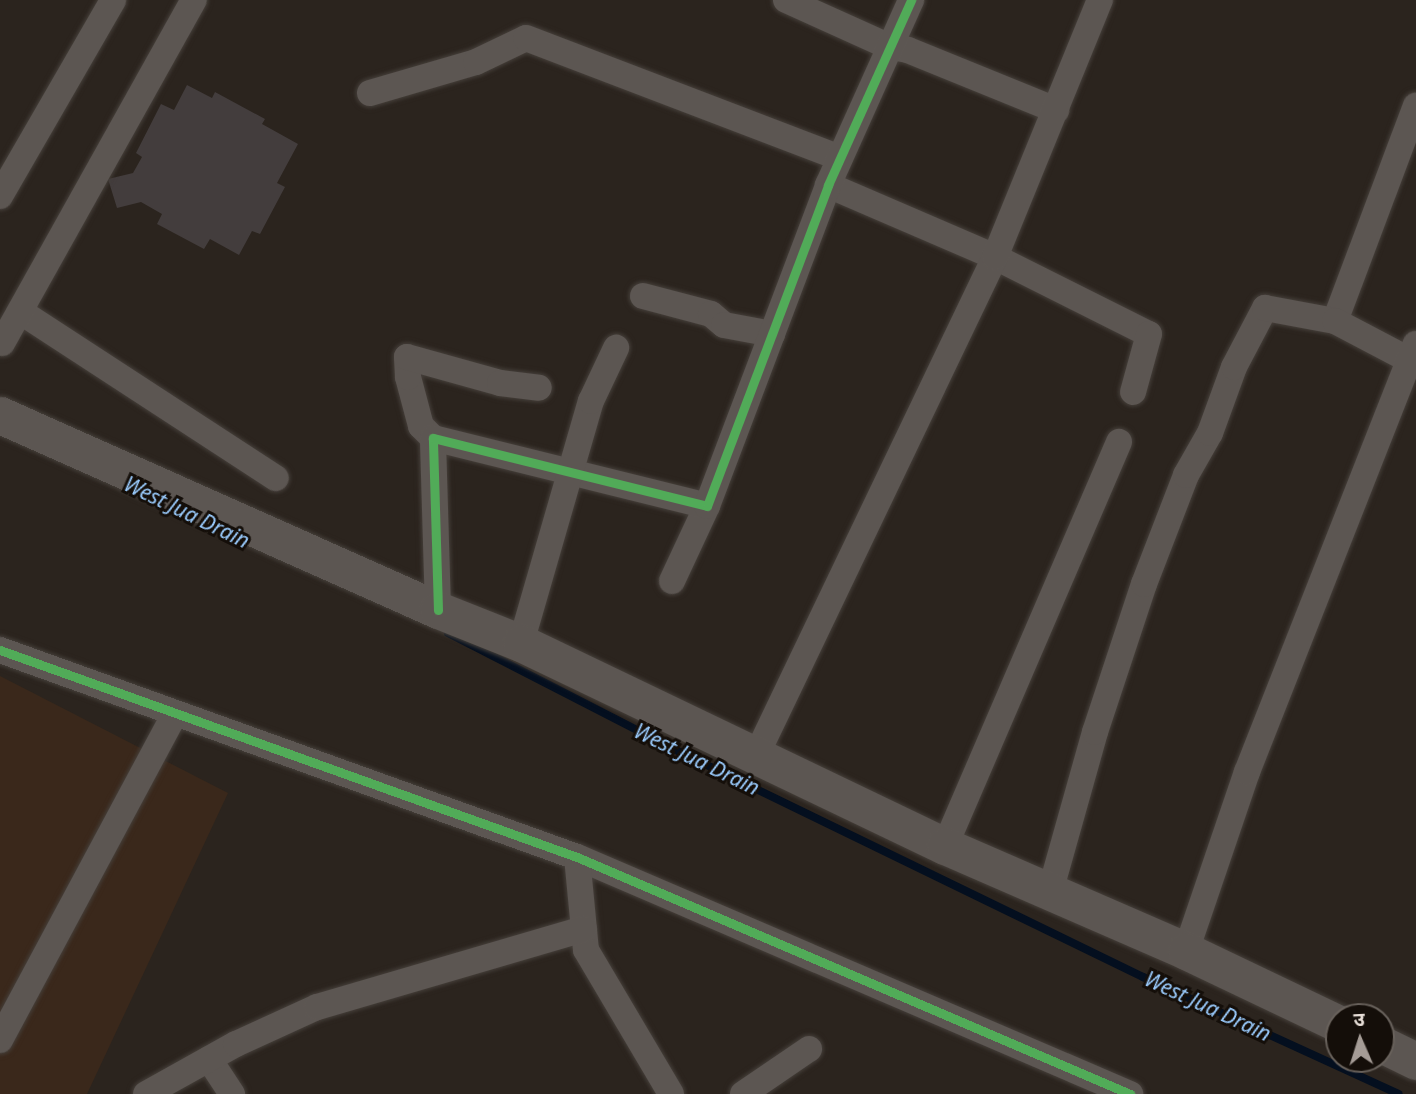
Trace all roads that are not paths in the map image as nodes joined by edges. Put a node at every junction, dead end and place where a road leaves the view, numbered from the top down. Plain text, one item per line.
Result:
1 (113, 0) edge
2 (194, 0) edge
3 (786, 0) edge
4 (911, 0) edge
5 (1100, 0) edge
6 (890, 47) junction
7 (370, 93) dead end
8 (1416, 106) edge
9 (1056, 110) junction
10 (840, 158) junction
11 (828, 185) junction
12 (0, 196) edge
13 (995, 257) junction
14 (643, 296) dead end
15 (21, 312) junction
16 (1335, 321) junction
17 (772, 334) junction
18 (1, 344) edge
19 (617, 348) dead end
20 (1414, 352) edge
21 (539, 388) dead end
22 (1133, 392) dead end
23 (0, 415) edge
24 (433, 438) junction
25 (1119, 442) dead end
26 (572, 472) junction
27 (276, 478) dead end
28 (707, 506) junction
29 (672, 582) dead end
30 (438, 610) junction
31 (521, 643) junction
32 (0, 650) edge
33 (175, 714) junction
34 (755, 758) junction
35 (945, 846) junction
36 (577, 857) junction
37 (1050, 892) junction
38 (583, 929) junction
39 (1186, 951) junction
40 (1325, 1017) edge
41 (0, 1040) edge
42 (809, 1049) dead end
43 (1395, 1051) edge
44 (209, 1059) junction
45 (1416, 1061) edge
46 (1081, 1084) edge
47 (146, 1094) edge
48 (232, 1094) edge
49 (671, 1094) edge
50 (743, 1094) edge
51 (1130, 1094) edge

1 - 12 street
2 - 15 street
3 - 6 street
4 - 6 street
5 - 9 street
6 - 9 street
6 - 10 street
7 - 10 street
8 - 16 street
9 - 13 street
10 - 11 street
11 - 13 street
11 - 17 street
13 - 22 street
13 - 34 street
14 - 17 street
15 - 18 street
15 - 27 street
16 - 20 street
16 - 37 street
17 - 28 street
19 - 26 street
20 - 39 street
21 - 24 street
23 - 30 main road
24 - 26 street
24 - 30 street
25 - 35 street
26 - 28 street
26 - 31 street
28 - 29 street
30 - 31 main road
31 - 34 main road
32 - 33 street
33 - 36 street
33 - 41 street
34 - 35 main road
35 - 37 main road
36 - 38 street
36 - 46 street
37 - 39 main road
38 - 44 street
38 - 49 street
39 - 40 main road
42 - 50 street
43 - 45 main road
44 - 47 street
44 - 48 street
46 - 51 street

